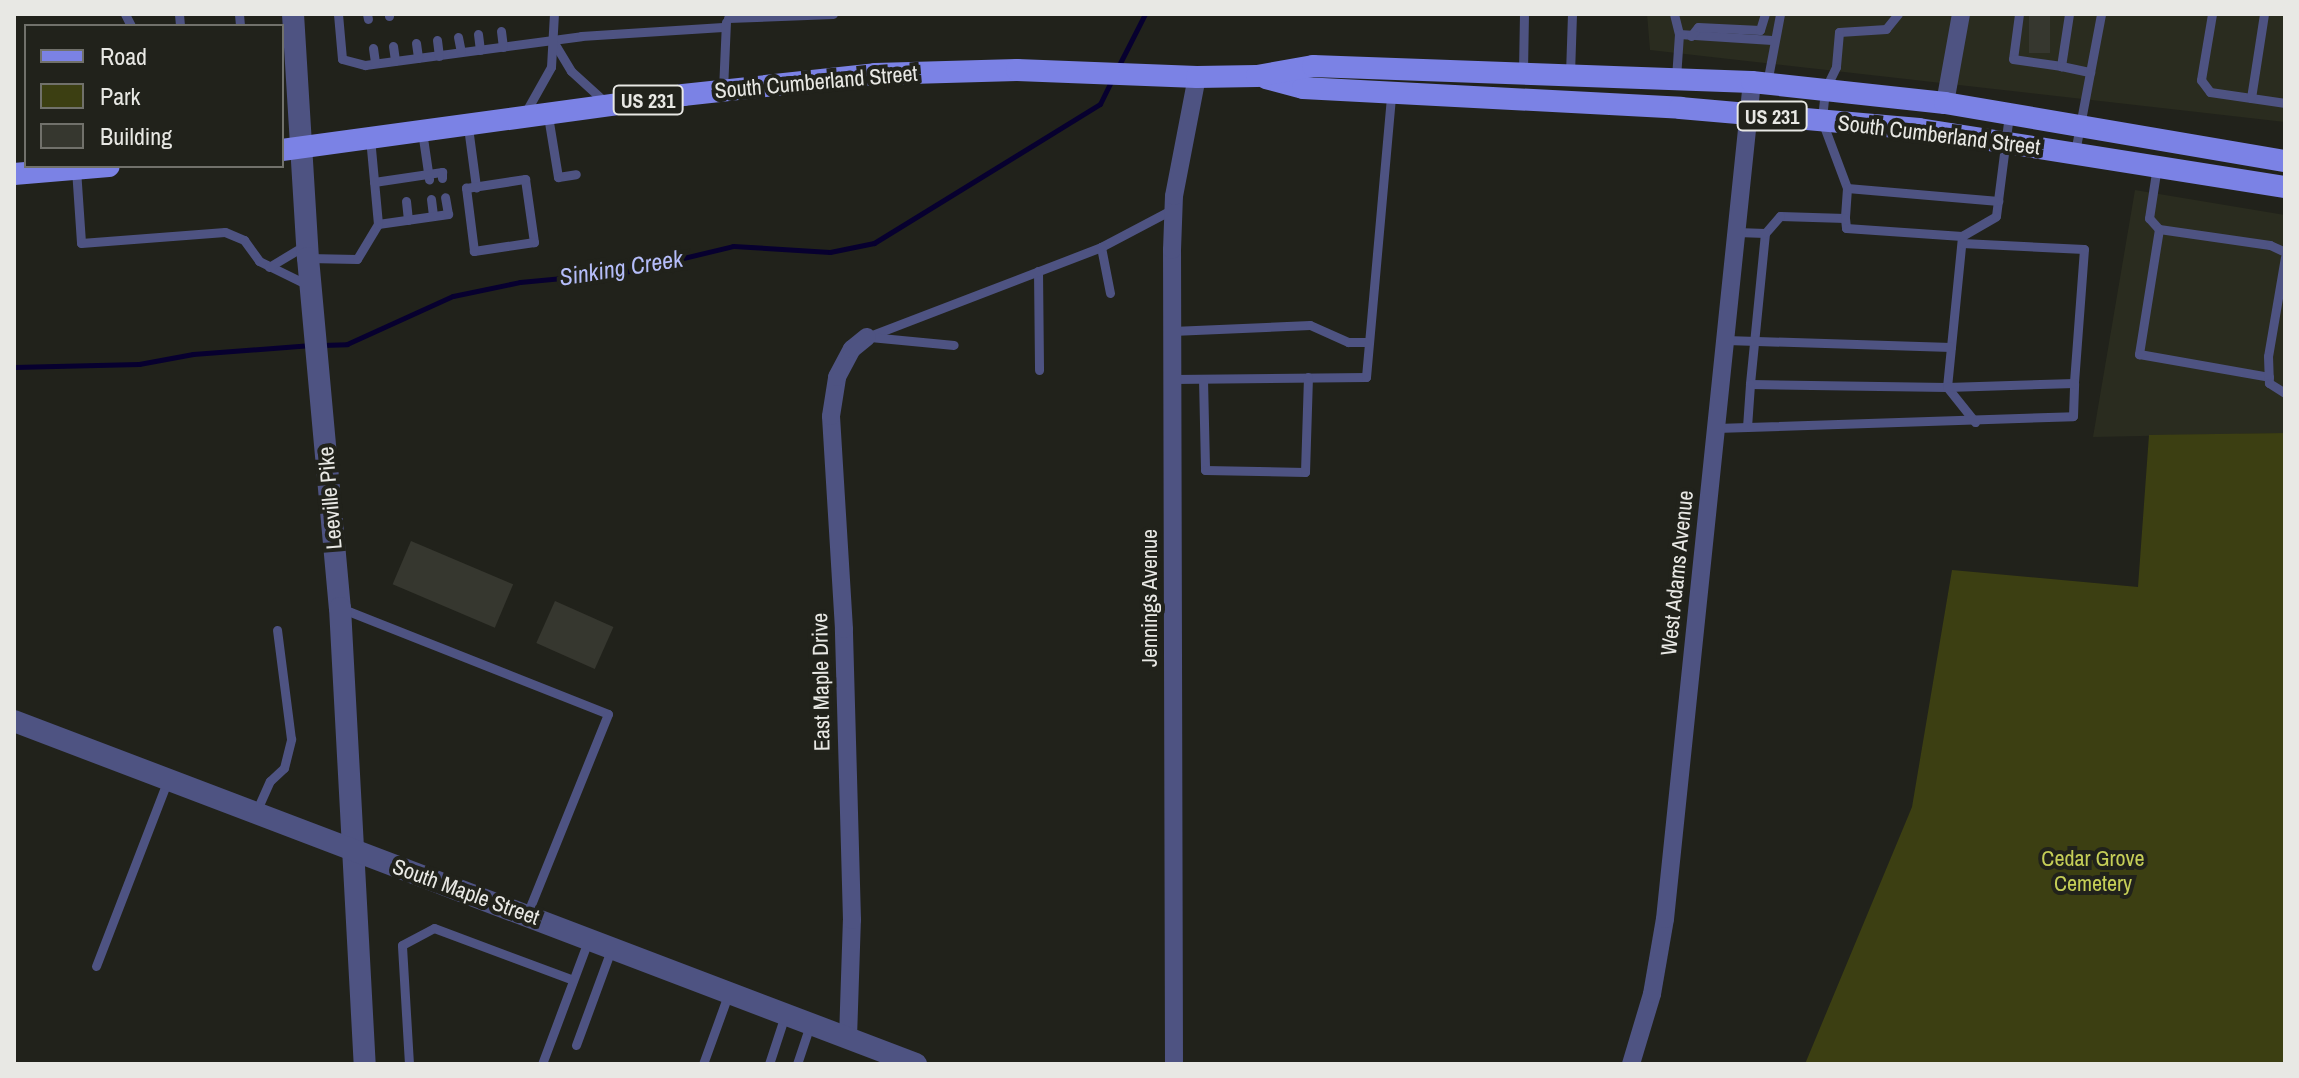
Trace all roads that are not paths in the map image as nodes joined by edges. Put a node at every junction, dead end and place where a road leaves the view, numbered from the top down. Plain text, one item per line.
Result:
1 (293, 14) edge
2 (338, 14) edge
3 (554, 14) edge
4 (833, 14) edge
5 (1524, 14) edge
6 (1572, 14) edge
7 (1674, 14) edge
8 (1765, 14) edge
9 (1780, 14) edge
10 (1898, 14) edge
11 (1961, 14) edge
12 (2019, 14) edge
13 (2069, 14) edge
14 (2101, 14) edge
15 (2212, 14) edge
16 (2264, 14) edge
17 (727, 20) edge
18 (501, 31) dead end
19 (478, 34) dead end
20 (1679, 34) junction
21 (1691, 36) junction
22 (458, 37) dead end
23 (437, 40) dead end
24 (1772, 40) junction
25 (416, 43) dead end
26 (555, 43) junction
27 (393, 46) dead end
28 (503, 47) junction
29 (373, 48) dead end
30 (480, 50) junction
31 (461, 52) junction
32 (439, 56) junction
33 (418, 58) junction
34 (395, 61) junction
35 (375, 63) junction
36 (2061, 66) junction
37 (1523, 71) junction
38 (2090, 72) junction
39 (1570, 74) junction
40 (1257, 76) junction
41 (1197, 77) junction
42 (1676, 78) junction
43 (1759, 83) junction
44 (723, 90) junction
45 (1825, 90) junction
46 (1391, 93) junction
47 (2251, 98) junction
48 (1945, 103) junction
49 (2285, 103) edge
50 (608, 105) junction
51 (548, 114) junction
52 (1749, 114) junction
53 (2009, 114) junction
54 (523, 117) junction
55 (1822, 121) junction
56 (468, 125) junction
57 (2080, 127) junction
58 (422, 131) junction
59 (370, 138) junction
60 (2005, 142) junction
61 (292, 149) edge
62 (2075, 152) junction
63 (2285, 161) edge
64 (2157, 165) junction
65 (87, 168) edge
66 (76, 169) junction
67 (14, 174) edge
68 (576, 174) dead end
69 (428, 176) junction
70 (442, 178) dead end
71 (374, 182) junction
72 (476, 187) junction
73 (2285, 187) edge
74 (1847, 188) junction
75 (445, 197) dead end
76 (431, 199) dead end
77 (406, 201) dead end
78 (1998, 201) junction
79 (1173, 209) junction
80 (433, 216) junction
81 (1845, 218) junction
82 (408, 220) junction
83 (378, 224) junction
84 (2159, 229) junction
85 (1737, 232) junction
86 (1765, 233) junction
87 (1962, 239) junction
88 (1101, 247) junction
89 (308, 251) junction
90 (2285, 254) edge
91 (269, 267) junction
92 (1038, 271) junction
93 (311, 286) junction
94 (1110, 293) dead end
95 (1172, 331) junction
96 (867, 337) junction
97 (1726, 340) junction
98 (1755, 341) junction
99 (1369, 342) junction
100 (954, 345) dead end
101 (1951, 347) junction
102 (1039, 370) dead end
103 (1308, 377) junction
104 (2269, 377) junction
105 (1173, 379) junction
106 (1203, 379) junction
107 (2074, 383) junction
108 (1750, 384) junction
109 (1947, 387) junction
110 (2285, 393) edge
111 (1975, 422) junction
112 (1747, 427) junction
113 (1716, 428) junction
114 (340, 608) junction
115 (277, 630) dead end
116 (14, 721) edge
117 (168, 779) junction
118 (256, 812) junction
119 (350, 849) junction
120 (527, 914) junction
121 (589, 938) junction
122 (612, 946) junction
123 (96, 966) dead end
124 (573, 980) junction
125 (729, 992) junction
126 (785, 1015) junction
127 (810, 1025) junction
128 (848, 1038) junction
129 (576, 1045) dead end
130 (365, 1064) edge
131 (409, 1064) edge
132 (542, 1064) edge
133 (703, 1064) edge
134 (769, 1064) edge
135 (797, 1064) edge
136 (916, 1064) edge
137 (1174, 1064) edge
138 (1631, 1064) edge

1 - 61 street, Leeville Pike
2 - 35 lane
3 - 26 lane
4 - 17 lane
5 - 37 lane
6 - 39 lane
7 - 20 lane
8 - 21 lane
9 - 24 lane
10 - 45 lane
11 - 48 street
12 - 36 lane
13 - 36 lane
14 - 38 lane
15 - 47 lane
16 - 47 lane
17 - 26 lane
17 - 44 lane
18 - 28 lane
19 - 30 lane
20 - 21 lane
20 - 42 lane
21 - 24 lane
22 - 31 lane
23 - 32 lane
24 - 43 lane
25 - 33 lane
26 - 28 lane
26 - 50 lane
26 - 54 lane
27 - 34 lane
28 - 30 lane
29 - 35 lane
30 - 31 lane
31 - 32 lane
32 - 33 lane
33 - 34 lane
34 - 35 lane
36 - 38 lane
37 - 39 main road, South Cumberland Street / US 231
37 - 40 main road, South Cumberland Street / US 231
38 - 57 lane
39 - 42 main road, South Cumberland Street / US 231
40 - 41 main road, South Cumberland Street / US 231
40 - 46 main road, South Cumberland Street / US 231
41 - 44 main road, South Cumberland Street / US 231
41 - 79 street, Jennings Avenue
42 - 43 main road, South Cumberland Street / US 231
43 - 45 main road, South Cumberland Street / US 231
43 - 52 street, West Adams Avenue
44 - 50 main road, South Cumberland Street / US 231
45 - 48 main road, South Cumberland Street / US 231
45 - 55 lane
46 - 52 main road, South Cumberland Street / US 231
46 - 99 lane
47 - 49 lane
48 - 53 main road, South Cumberland Street / US 231
50 - 51 main road, South Cumberland Street / US 231
51 - 54 main road, South Cumberland Street / US 231
51 - 68 lane
52 - 55 main road, South Cumberland Street / US 231
52 - 85 street, West Adams Avenue
53 - 57 main road, South Cumberland Street / US 231
53 - 60 lane
54 - 56 main road, South Cumberland Street / US 231
55 - 60 main road, South Cumberland Street / US 231
55 - 74 lane
56 - 58 main road, South Cumberland Street / US 231
56 - 72 lane
57 - 62 lane
57 - 63 main road, South Cumberland Street / US 231
58 - 59 main road, South Cumberland Street / US 231
58 - 69 lane
59 - 61 main road, South Cumberland Street / US 231
59 - 71 lane
60 - 62 main road, South Cumberland Street / US 231
60 - 78 lane
61 - 89 street, Leeville Pike
62 - 64 main road, South Cumberland Street / US 231
64 - 73 main road, South Cumberland Street / US 231
64 - 84 lane
65 - 66 main road
66 - 67 main road
66 - 91 lane
69 - 70 lane
69 - 71 lane
71 - 83 lane
72 - 72 lane
74 - 78 lane
74 - 81 lane
75 - 80 lane
76 - 80 lane
77 - 82 lane
78 - 87 lane
79 - 88 lane
79 - 95 street, Jennings Avenue
80 - 82 lane
81 - 86 lane
81 - 87 lane
82 - 83 lane
83 - 89 lane
84 - 90 lane
84 - 104 lane
85 - 86 lane
85 - 97 street, West Adams Avenue
86 - 98 lane
87 - 101 lane
87 - 107 lane
88 - 92 lane
88 - 94 lane
89 - 91 lane
89 - 93 street, Leeville Pike
90 - 104 lane
91 - 93 lane
92 - 96 lane
92 - 102 lane
93 - 114 street, Leeville Pike
95 - 99 lane
95 - 105 street, Jennings Avenue
96 - 100 lane
96 - 128 street, East Maple Drive
97 - 98 lane
97 - 113 street, West Adams Avenue
98 - 101 lane
98 - 108 lane
99 - 103 lane
101 - 109 lane
103 - 106 lane
103 - 106 lane
104 - 110 lane
105 - 106 lane
105 - 137 street, Jennings Avenue
107 - 109 lane
107 - 111 lane
108 - 109 lane
108 - 112 lane
109 - 111 lane
111 - 112 lane
112 - 113 lane
113 - 138 street, West Adams Avenue
114 - 119 street, Leeville Pike
114 - 120 lane
115 - 118 lane
116 - 117 street, South Maple Street
117 - 118 street, South Maple Street
117 - 123 lane
118 - 119 street, South Maple Street
119 - 120 street, South Maple Street
119 - 130 street, Leeville Pike
120 - 121 street, South Maple Street
121 - 122 street, South Maple Street
121 - 124 lane
122 - 125 street, South Maple Street
122 - 129 lane
124 - 131 lane
124 - 132 lane
125 - 126 street, South Maple Street
125 - 133 lane
126 - 127 street, South Maple Street
126 - 134 lane
127 - 128 street, South Maple Street
127 - 135 lane
128 - 136 street, South Maple Street

